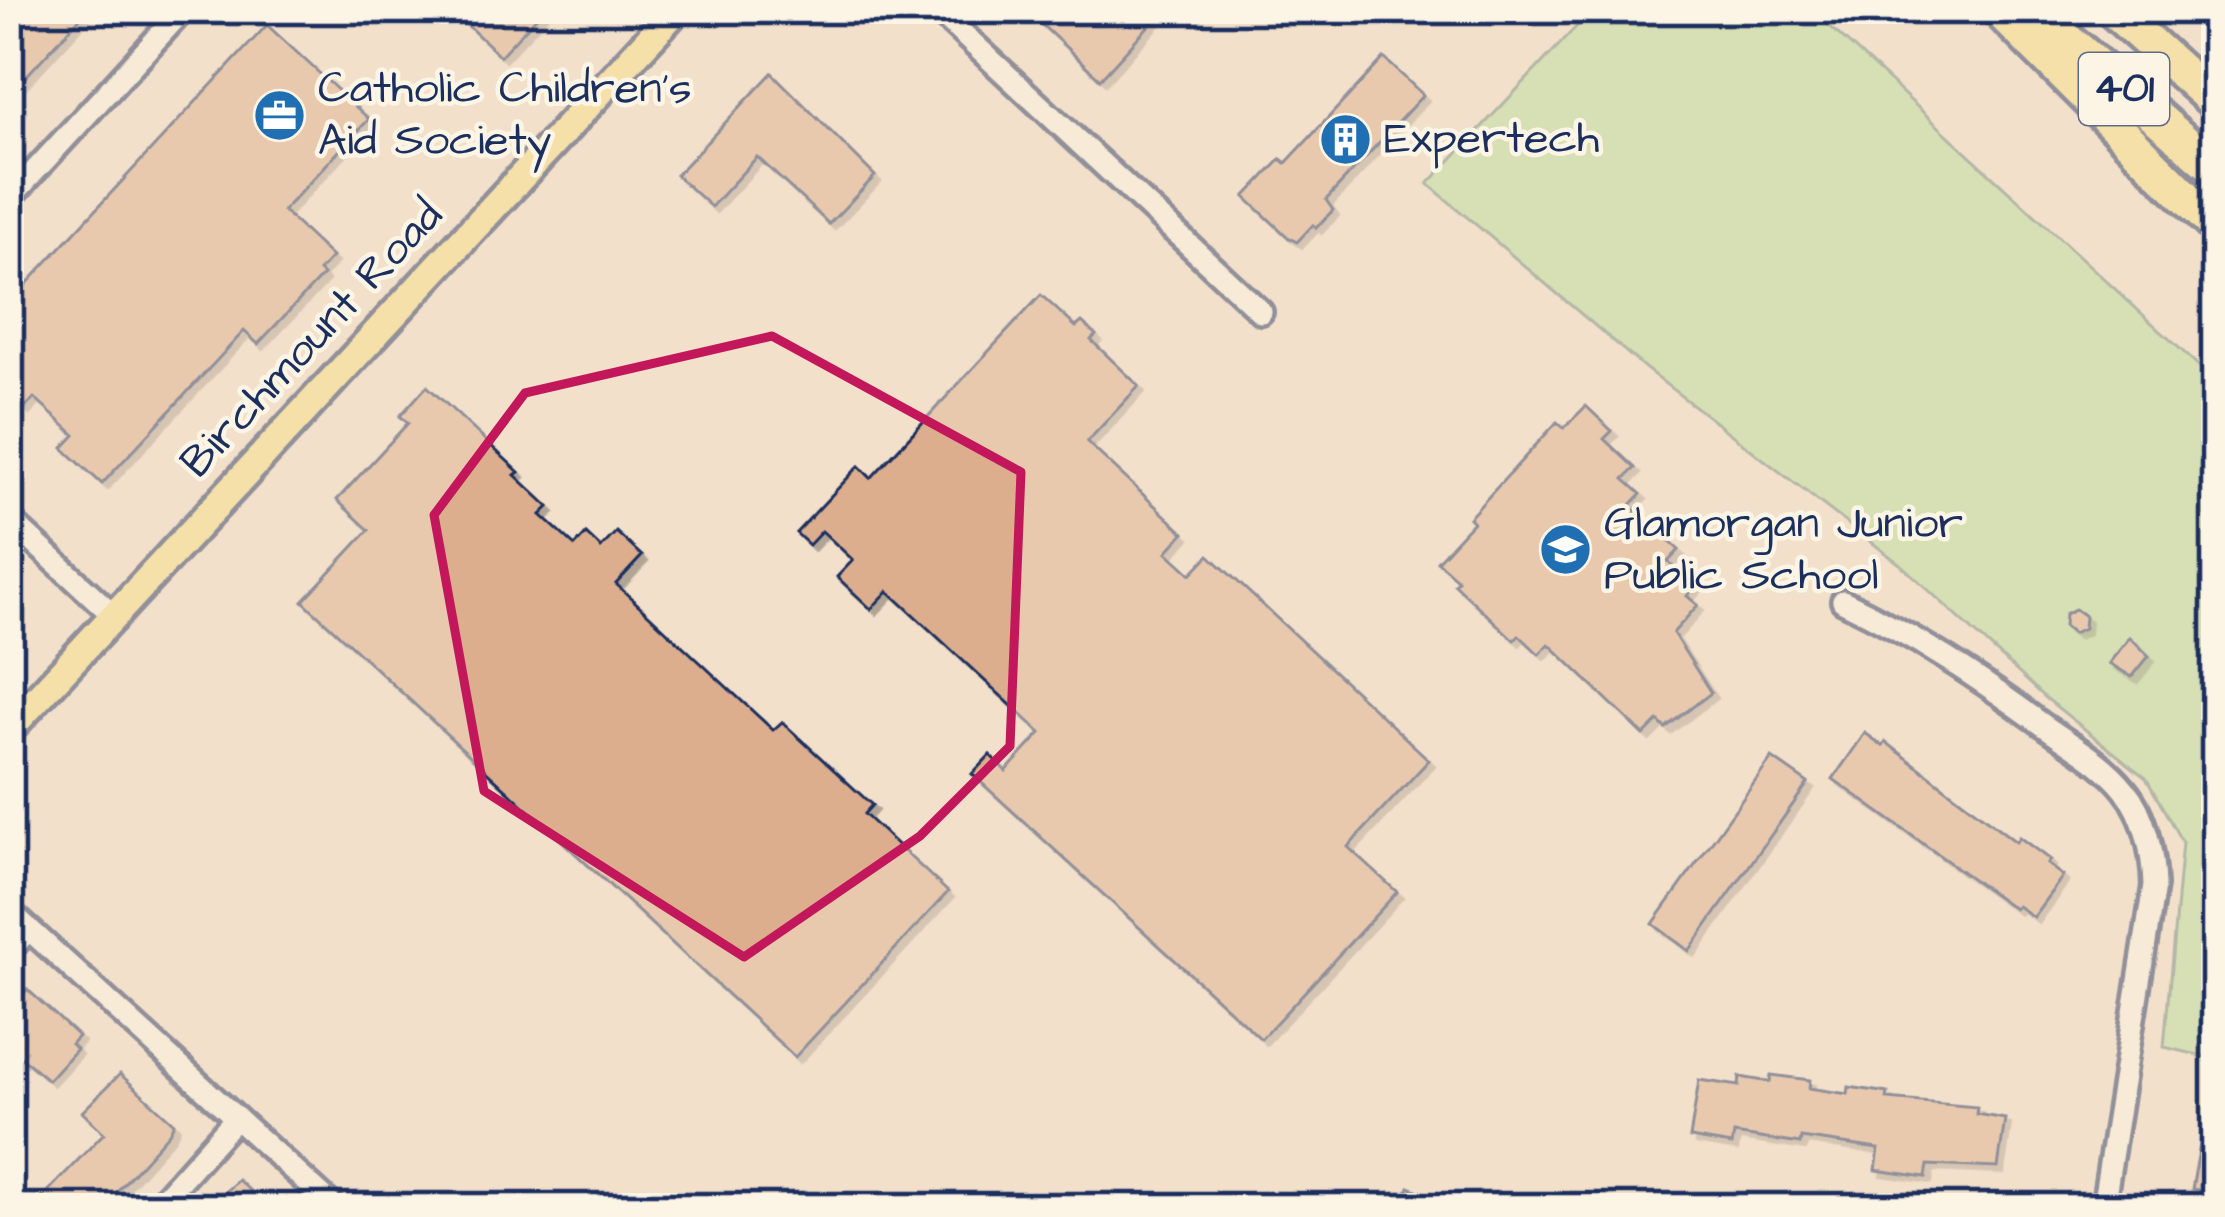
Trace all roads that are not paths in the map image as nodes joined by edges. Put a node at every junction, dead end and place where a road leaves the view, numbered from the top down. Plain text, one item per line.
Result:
1 (184, 9) edge
2 (677, 9) edge
3 (936, 9) edge
4 (1998, 9) edge
5 (2032, 9) edge
6 (2112, 9) edge
7 (2216, 103) edge
8 (2216, 169) edge
9 (9, 199) edge
10 (2216, 226) edge
11 (1261, 312) dead end
12 (9, 519) edge
13 (1843, 601) dead end
14 (112, 614) junction
15 (9, 729) edge
16 (9, 911) edge
17 (28, 929) junction
18 (9, 951) edge
19 (236, 1118) junction
20 (154, 1208) edge
21 (335, 1208) edge
22 (2103, 1208) edge

1 - 9 street
2 - 14 main road, Birchmount Road
3 - 11 street
4 - 10 highway
5 - 8 highway, 401
6 - 7 highway, 401
12 - 14 street
13 - 22 street
14 - 15 main road, Birchmount Road
16 - 17 street
17 - 18 street
17 - 19 street
19 - 20 street
19 - 21 street

